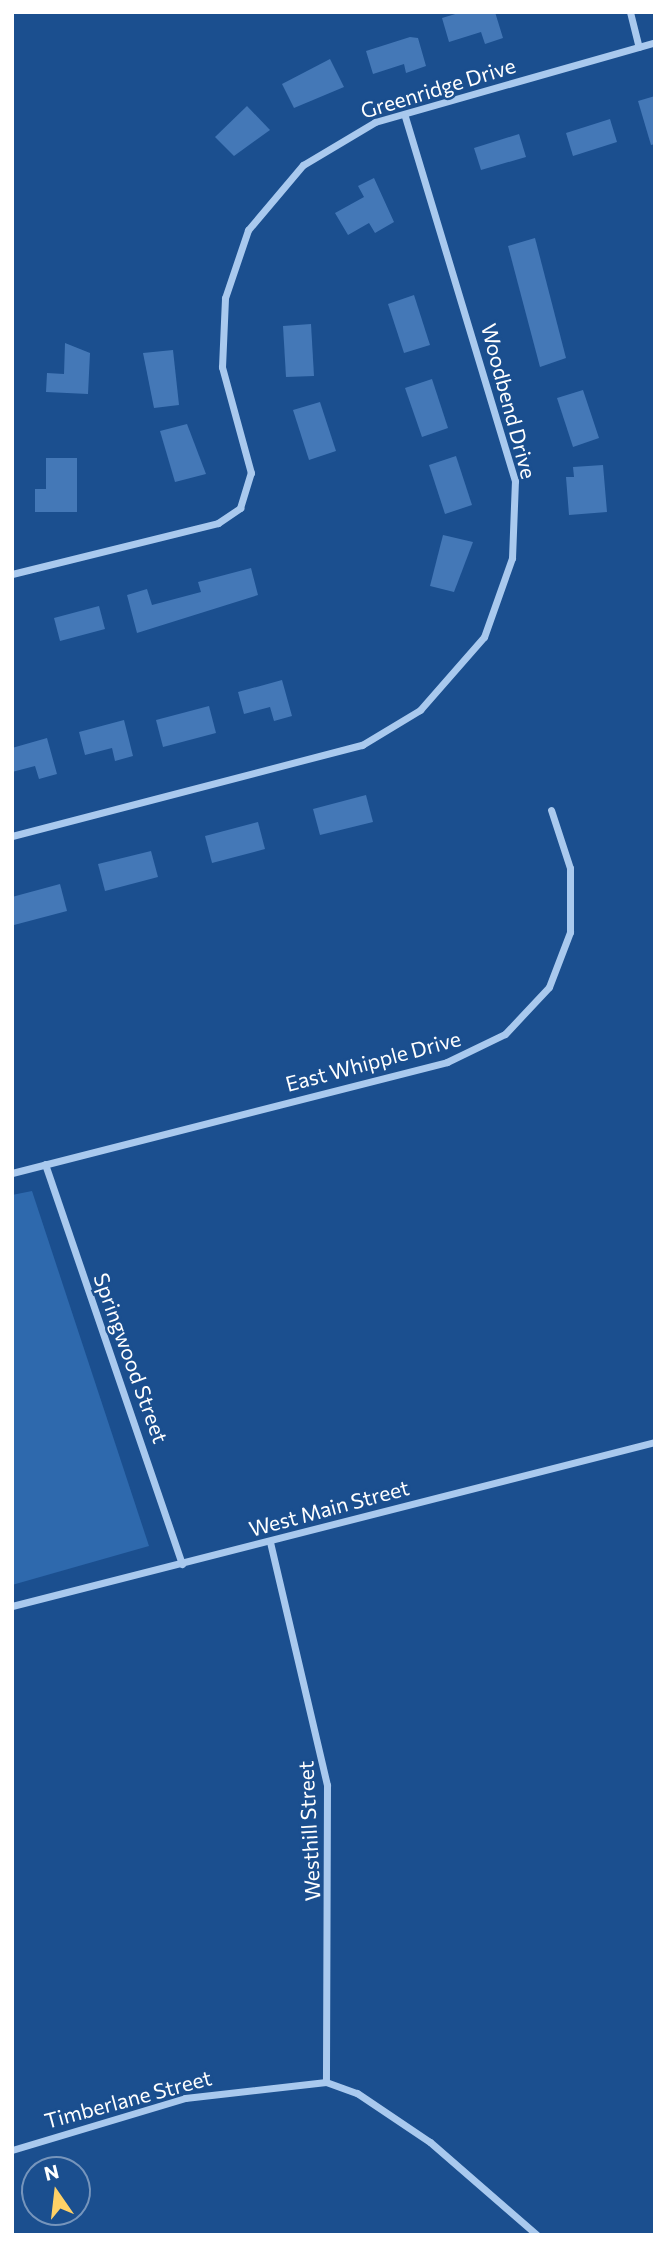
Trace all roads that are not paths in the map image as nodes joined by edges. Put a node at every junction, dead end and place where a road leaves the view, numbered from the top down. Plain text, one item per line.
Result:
1 (630, 12) edge
2 (655, 42) edge
3 (639, 47) junction
4 (404, 114) junction
5 (12, 574) edge
6 (551, 810) dead end
7 (12, 836) edge
8 (45, 1164) junction
9 (12, 1173) edge
10 (655, 1441) edge
11 (270, 1542) junction
12 (182, 1564) junction
13 (12, 1606) edge
14 (326, 2082) junction
15 (12, 2150) edge
16 (537, 2235) edge

1 - 3 street
2 - 3 street, Greenridge Drive
3 - 4 street, Greenridge Drive
4 - 5 street, Greenridge Drive
4 - 7 street, Woodbend Drive
6 - 8 street, East Whipple Drive
8 - 9 street, East Whipple Drive
8 - 12 street, Springwood Street
10 - 11 street, West Main Street
11 - 12 street, West Main Street
11 - 14 street, Westhill Street
12 - 13 street, West Main Street
14 - 15 street, Timberlane Street
14 - 16 street, Timberlane Street

